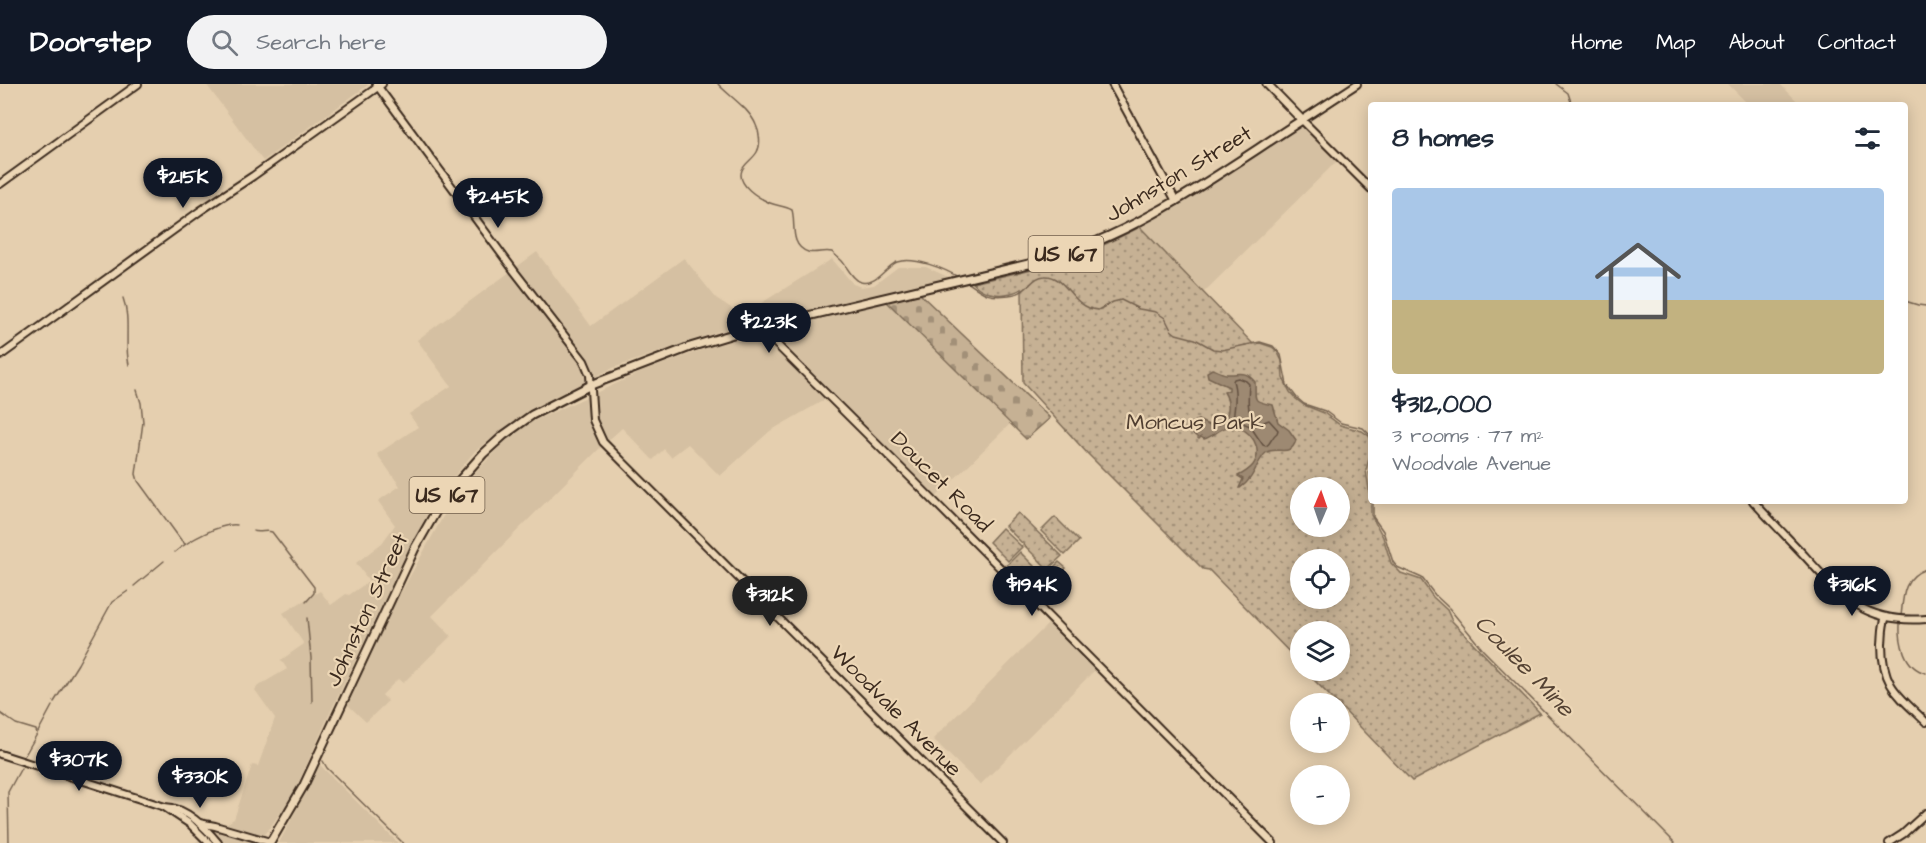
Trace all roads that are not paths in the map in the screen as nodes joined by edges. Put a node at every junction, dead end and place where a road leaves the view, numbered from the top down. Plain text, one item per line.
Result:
1 (138, 84) edge
2 (1112, 84) edge
3 (1267, 84) edge
4 (1357, 84) edge
5 (379, 85) edge
6 (1302, 120) junction
7 (0, 184) edge
8 (1368, 186) edge
9 (1176, 201) junction
10 (740, 311) dead end
11 (776, 322) junction
12 (759, 327) junction
13 (737, 332) junction
14 (0, 356) edge
15 (591, 385) junction
16 (829, 396) junction
17 (1756, 504) edge
18 (1889, 617) junction
19 (1926, 620) edge
20 (1926, 722) edge
21 (0, 754) edge
22 (165, 807) junction
23 (1926, 813) edge
24 (174, 814) junction
25 (199, 823) junction
26 (209, 843) edge
27 (218, 843) edge
28 (270, 843) edge
29 (1003, 843) edge
30 (1273, 843) edge
31 (1889, 843) edge

1 - 7 street
2 - 9 street
3 - 6 main road
4 - 6 street, Johnston Street
5 - 14 street
5 - 15 street, Woodvale Avenue
6 - 8 street
6 - 9 main road, Johnston Street / US 167
9 - 11 main road, Johnston Street / US 167
10 - 13 street
11 - 12 main road, Johnston Street / US 167
11 - 16 street
12 - 13 main road, Johnston Street / US 167
12 - 16 street, Doucet Road
13 - 15 main road, Johnston Street / US 167
15 - 28 main road, Johnston Street / US 167
15 - 29 street, Woodvale Avenue
16 - 30 street, Doucet Road
17 - 18 street
18 - 19 street
18 - 20 street
21 - 22 street
22 - 24 street
22 - 25 street
23 - 31 street
24 - 25 street
24 - 26 street
25 - 27 street
25 - 28 street

